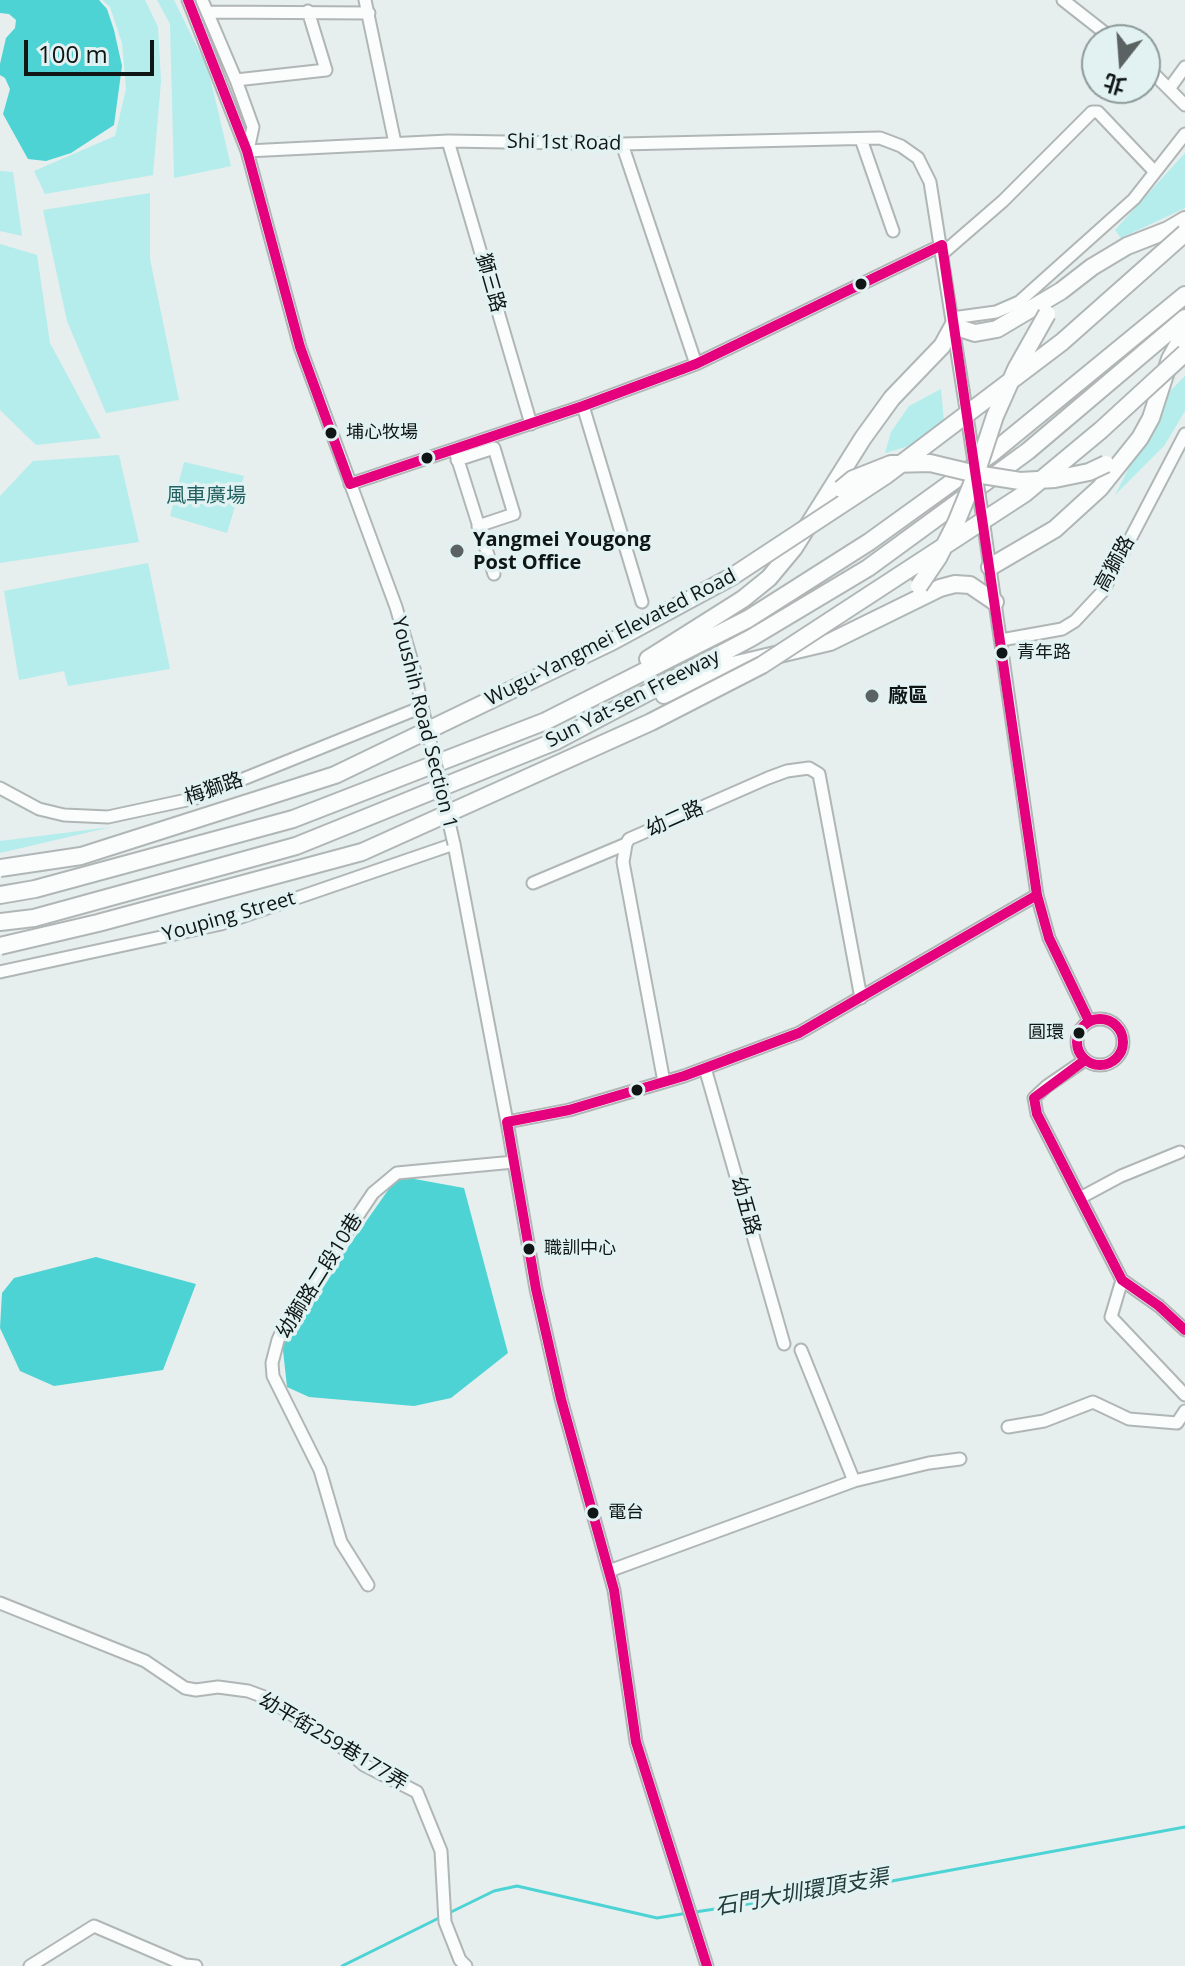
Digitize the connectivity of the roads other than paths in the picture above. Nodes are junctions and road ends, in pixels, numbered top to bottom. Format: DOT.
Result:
graph roads {
  1 [pos="188,0"];
  2 [pos="202,0"];
  3 [pos="365,0"];
  4 [pos="1063,0"];
  5 [pos="308,11"];
  6 [pos="208,12"];
  7 [pos="369,13"];
  8 [pos="1094,24"];
  9 [pos="1185,67"];
  10 [pos="236,80"];
  11 [pos="1161,81"];
  12 [pos="1169,89"];
  13 [pos="1185,105"];
  14 [pos="1185,134"];
  15 [pos="861,139"];
  16 [pos="448,141"];
  17 [pos="395,143"];
  18 [pos="622,144"];
  19 [pos="247,151"];
  20 [pos="1154,171"];
  21 [pos="1185,220"];
  22 [pos="893,231"];
  23 [pos="1185,233"];
  24 [pos="942,249"];
  25 [pos="1061,291"];
  26 [pos="1185,295"];
  27 [pos="1185,318"];
  28 [pos="953,322"];
  29 [pos="1185,332"];
  30 [pos="1185,353"];
  31 [pos="696,364"];
  32 [pos="583,406"];
  33 [pos="531,424"];
  34 [pos="1185,434"];
  35 [pos="1128,453"];
  36 [pos="456,455"];
  37 [pos="976,474"];
  38 [pos="350,484"];
  39 [pos="820,506"];
  40 [pos="478,526"];
  41 [pos="990,567"];
  42 [pos="494,574"];
  43 [pos="642,602"];
  44 [pos="995,602"];
  45 [pos="888,615"];
  46 [pos="1001,640"];
  47 [pos="422,707"];
  48 [pos="568,710"];
  49 [pos="556,741"];
  50 [pos="0,788"];
  51 [pos="454,844"];
  52 [pos="626,844"];
  53 [pos="0,868"];
  54 [pos="533,883"];
  55 [pos="0,895"];
  56 [pos="1037,895"];
  57 [pos="0,922"];
  58 [pos="0,946"];
  59 [pos="0,972"];
  60 [pos="861,998"];
  61 [pos="1089,1021"];
  62 [pos="1085,1060"];
  63 [pos="705,1068"];
  64 [pos="664,1082"];
  65 [pos="507,1122"];
  66 [pos="1180,1152"];
  67 [pos="514,1162"];
  68 [pos="1080,1198"];
  69 [pos="1122,1280"];
  70 [pos="1185,1330"];
  71 [pos="784,1344"];
  72 [pos="801,1350"];
  73 [pos="1185,1395"];
  74 [pos="1185,1411"];
  75 [pos="1008,1427"];
  76 [pos="960,1459"];
  77 [pos="854,1481"];
  78 [pos="609,1571"];
  79 [pos="368,1585"];
  80 [pos="0,1603"];
  81 [pos="30,1966"];
  82 [pos="196,1966"];
  83 [pos="466,1966"];
  84 [pos="707,1966"];
  1 -- 19 [label="street, Youshih Road Section 1"];
  2 -- 6 [label="street, Youshih Road Section 1"];
  3 -- 7 [label="street"];
  4 -- 8 [label="street"];
  5 -- 6 [label="street"];
  5 -- 7 [label="street"];
  5 -- 10 [label="street"];
  6 -- 10 [label="street, Youshih Road Section 1"];
  7 -- 17 [label="street"];
  9 -- 12 [label="street"];
  10 -- 19 [label="street, Youshih Road Section 1"];
  11 -- 12 [label="street"];
  12 -- 13 [label="street"];
  14 -- 20 [label="street"];
  15 -- 18 [label="street, Shi 1st Road"];
  15 -- 22 [label="street"];
  15 -- 24 [label="street, Shi 1st Road"];
  16 -- 17 [label="street, Shi 1st Road"];
  16 -- 18 [label="street, Shi 1st Road"];
  16 -- 33 [label="street, 獅三路"];
  17 -- 19 [label="street, Shi 1st Road"];
  18 -- 31 [label="street"];
  19 -- 38 [label="street, Youshih Road Section 1"];
  20 -- 24 [label="street"];
  20 -- 28 [label="street"];
  21 -- 25 [label="highway"];
  23 -- 53 [label="highway, Wugu-Yangmei Elevated Road, bridge"];
  24 -- 28 [label="street"];
  24 -- 31 [label="street"];
  25 -- 28 [label="highway"];
  25 -- 37 [label="highway, bridge"];
  26 -- 48 [label="highway, Sun Yat-sen Freeway"];
  27 -- 49 [label="highway, Sun Yat-sen Freeway"];
  28 -- 37 [label="street, bridge"];
  28 -- 39 [label="highway"];
  29 -- 35 [label="highway"];
  30 -- 58 [label="highway, bridge"];
  31 -- 32 [label="street"];
  32 -- 33 [label="street"];
  32 -- 43 [label="street"];
  33 -- 36 [label="street"];
  34 -- 46 [label="street, 高獅路"];
  35 -- 37 [label="highway, bridge"];
  35 -- 41 [label="highway"];
  36 -- 38 [label="street"];
  36 -- 40 [label="street"];
  36 -- 40 [label="street"];
  37 -- 39 [label="highway, bridge"];
  37 -- 41 [label="street, bridge"];
  37 -- 45 [label="highway, bridge"];
  38 -- 47 [label="street, Youshih Road Section 1"];
  39 -- 48 [label="highway"];
  40 -- 42 [label="street"];
  41 -- 44 [label="street"];
  44 -- 45 [label="highway"];
  44 -- 46 [label="street"];
  45 -- 49 [label="highway"];
  46 -- 56 [label="street"];
  47 -- 50 [label="street, 梅獅路"];
  47 -- 51 [label="street, Youshih Road Section 1, bridge"];
  48 -- 55 [label="highway, Sun Yat-sen Freeway"];
  49 -- 57 [label="highway, Sun Yat-sen Freeway"];
  51 -- 59 [label="street, Youping Street"];
  51 -- 65 [label="street, Youshih Road Section 1"];
  52 -- 54 [label="street, 幼二路"];
  52 -- 60 [label="street, 幼二路"];
  52 -- 64 [label="street"];
  56 -- 60 [label="street"];
  56 -- 61 [label="street"];
  60 -- 63 [label="street"];
  61 -- 62 [label="street"];
  61 -- 62 [label="street"];
  62 -- 68 [label="street"];
  63 -- 64 [label="street"];
  63 -- 71 [label="street, 幼五路"];
  64 -- 65 [label="street"];
  65 -- 67 [label="street, Youshih Road Section 1"];
  66 -- 68 [label="street"];
  67 -- 78 [label="street, Youshih Road Section 1"];
  67 -- 79 [label="street, 幼獅路二段10巷"];
  68 -- 69 [label="street"];
  69 -- 70 [label="street"];
  69 -- 73 [label="street"];
  72 -- 77 [label="street"];
  74 -- 75 [label="street"];
  76 -- 77 [label="street"];
  77 -- 78 [label="street"];
  78 -- 84 [label="street, Youshih Road Section 1"];
  80 -- 83 [label="street, 幼平街259巷177弄"];
  81 -- 82 [label="street"];
}
